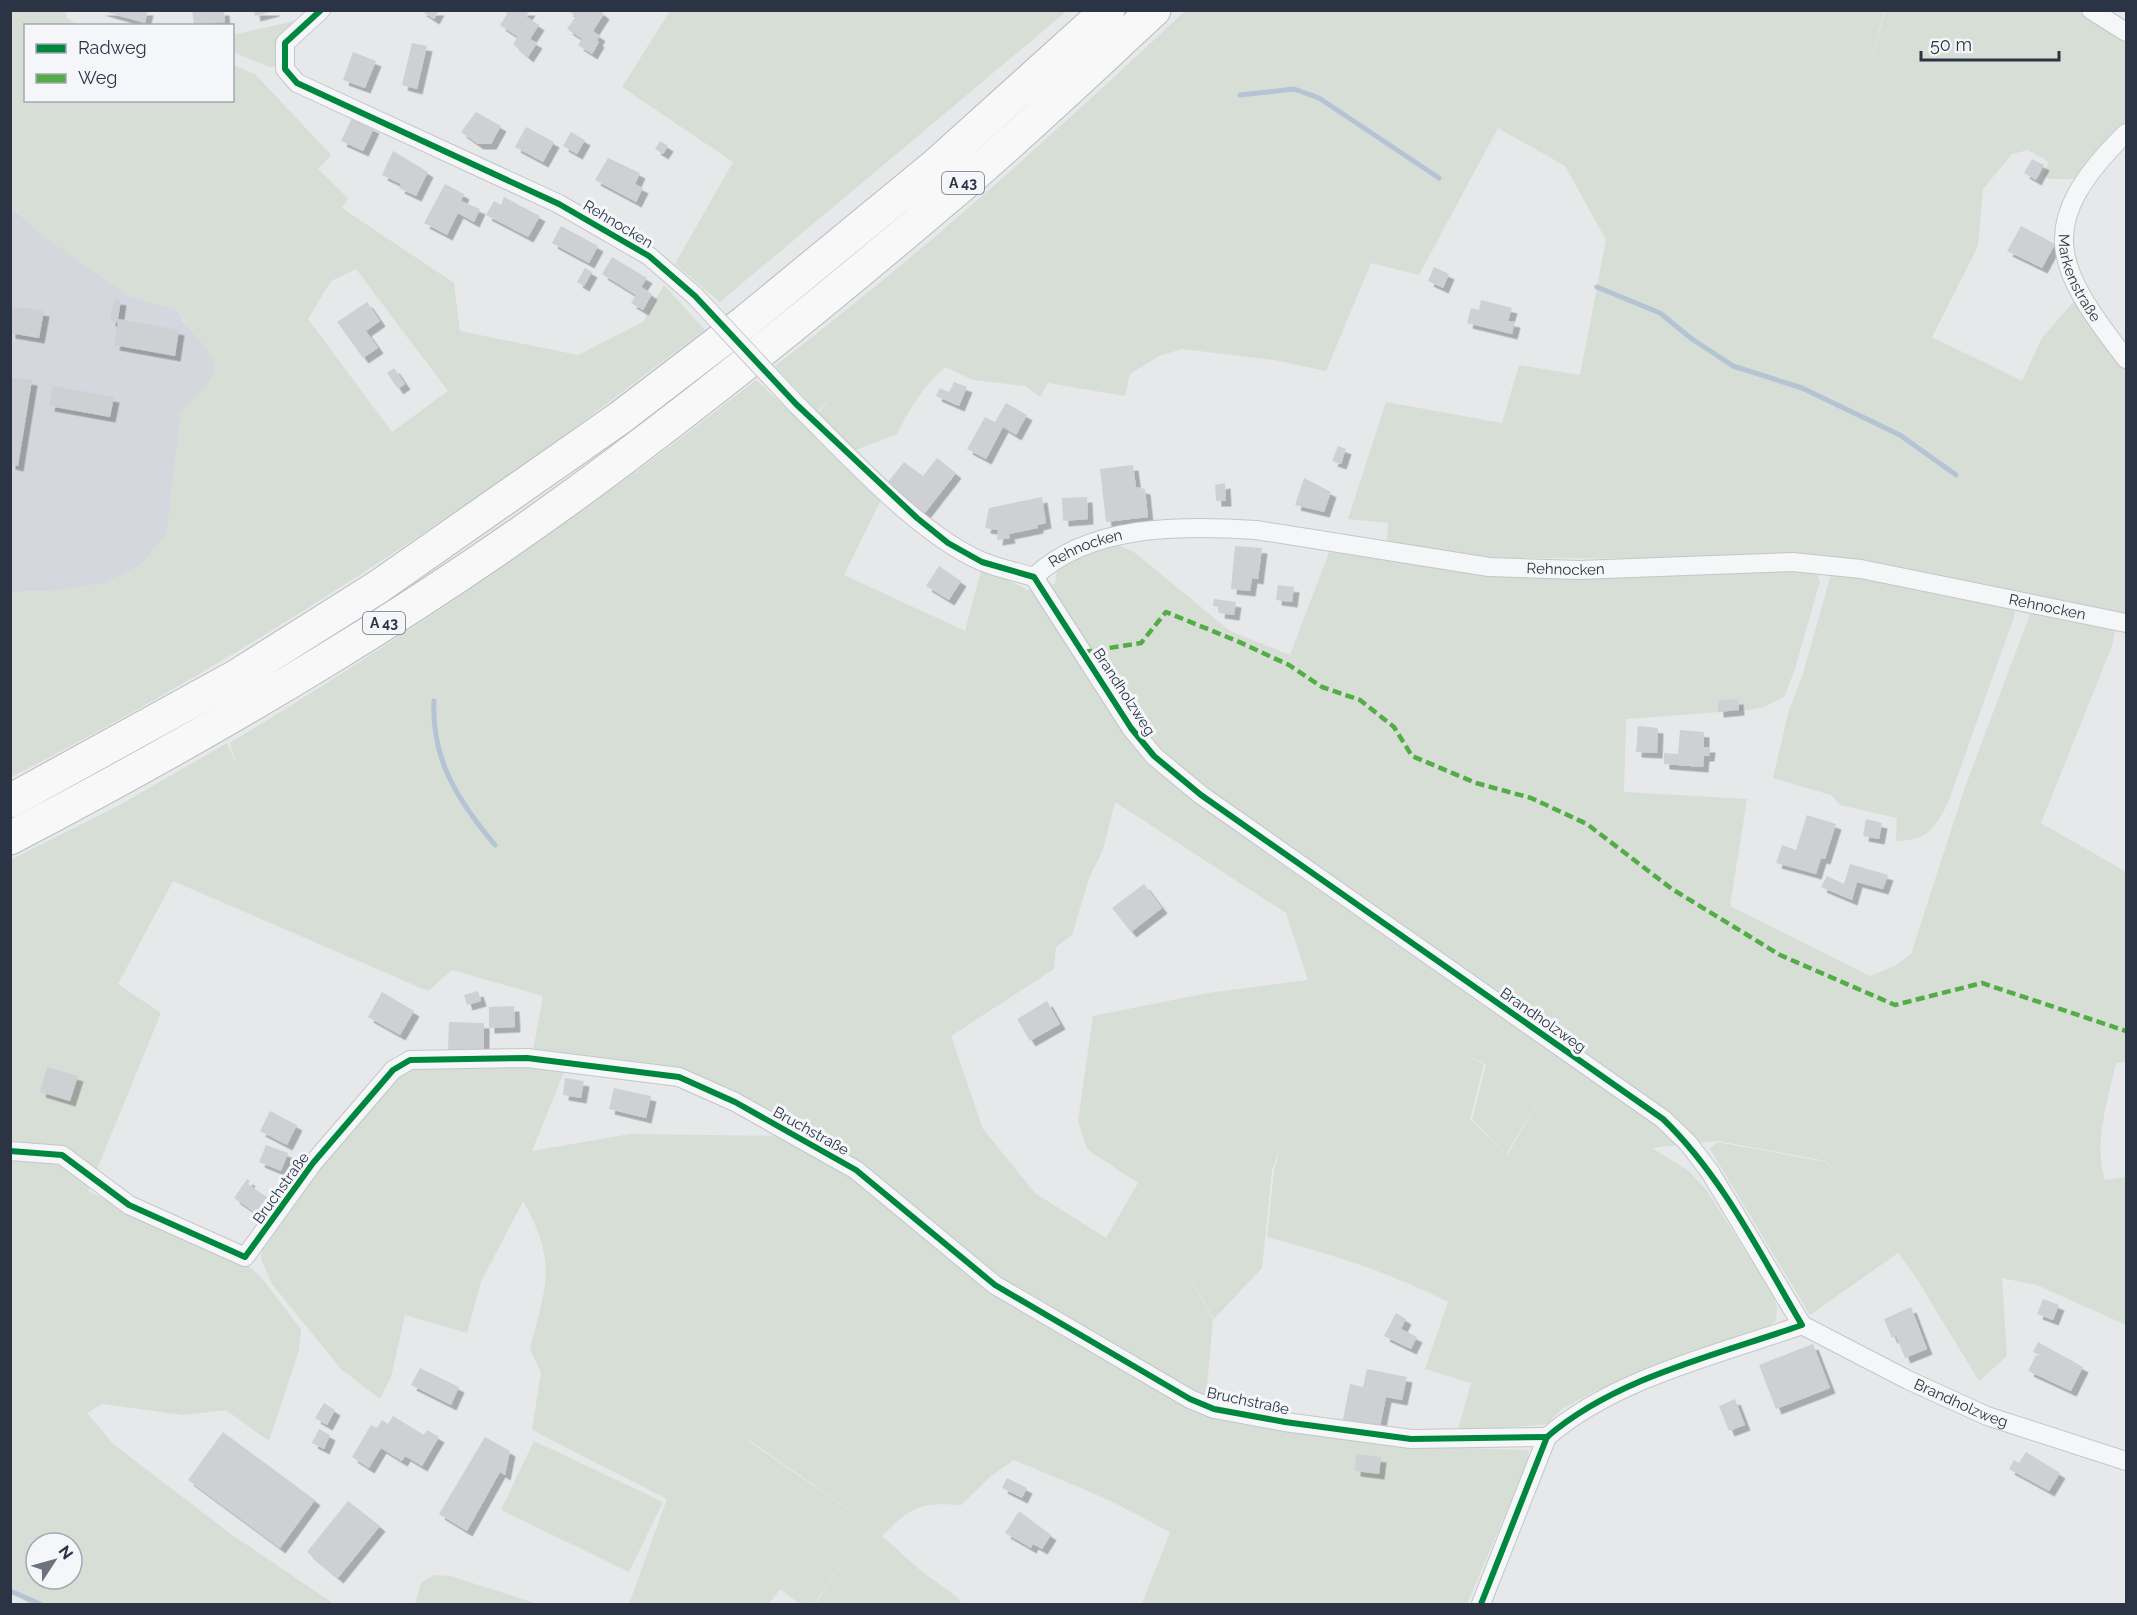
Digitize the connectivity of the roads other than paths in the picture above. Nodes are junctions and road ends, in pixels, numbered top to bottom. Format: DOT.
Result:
graph roads {
  1 [pos="321,10"];
  2 [pos="1108,10"];
  3 [pos="1154,10"];
  4 [pos="2091,10"];
  5 [pos="2127,32"];
  6 [pos="2127,133"];
  7 [pos="2127,359"];
  8 [pos="1034,577"];
  9 [pos="2127,623"];
  10 [pos="10,801"];
  11 [pos="10,838"];
  12 [pos="10,1151"];
  13 [pos="1802,1325"];
  14 [pos="1547,1437"];
  15 [pos="2127,1461"];
  16 [pos="1481,1605"];
  1 -- 8 [label="street, Rehnocken, bridge"];
  2 -- 10 [label="highway, A 43"];
  3 -- 11 [label="highway, A 43"];
  4 -- 5 [label="street"];
  6 -- 7 [label="street, Markenstraße"];
  8 -- 9 [label="street, Rehnocken"];
  8 -- 13 [label="street, Brandholzweg"];
  12 -- 14 [label="street, Bruchstraße"];
  13 -- 14 [label="street"];
  13 -- 15 [label="street, Brandholzweg"];
  14 -- 16 [label="street"];
}
